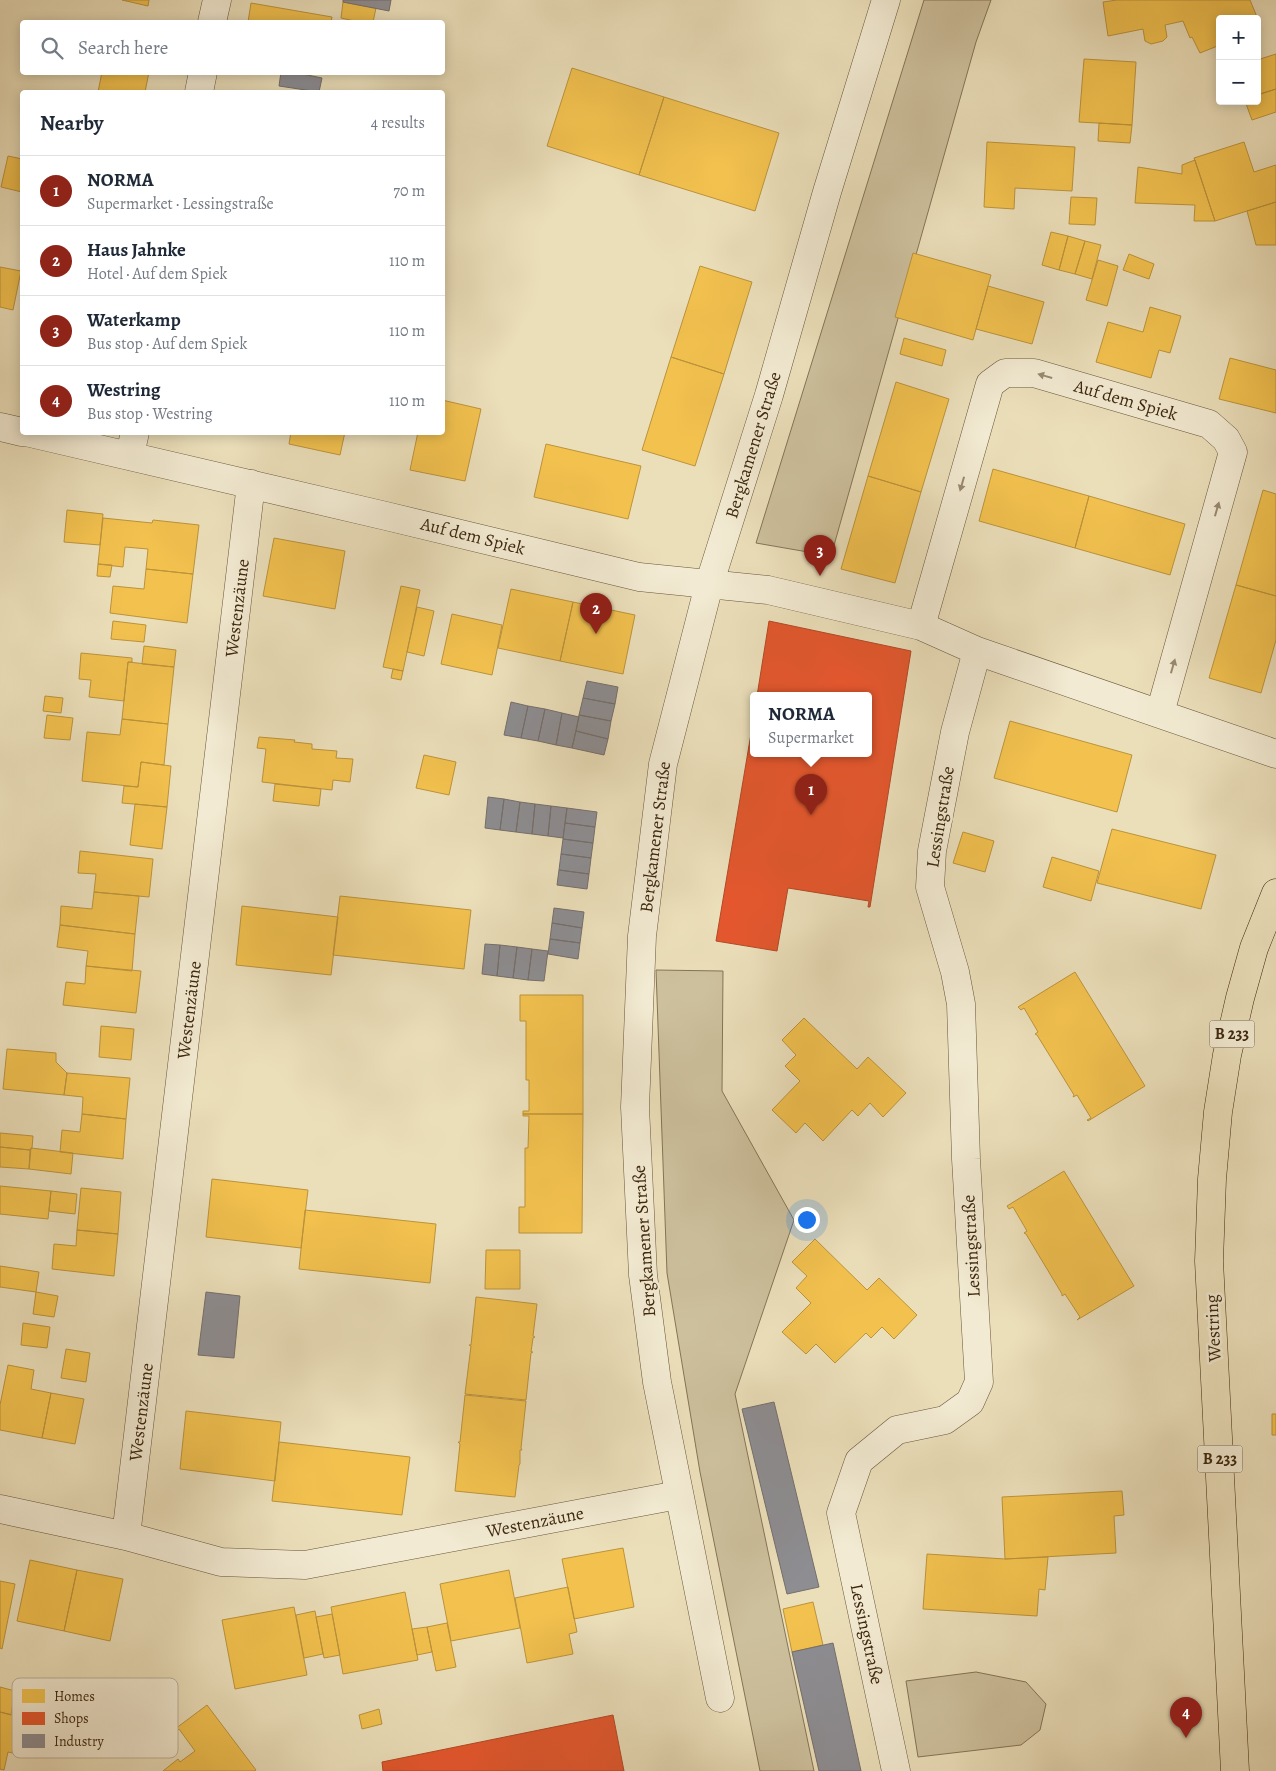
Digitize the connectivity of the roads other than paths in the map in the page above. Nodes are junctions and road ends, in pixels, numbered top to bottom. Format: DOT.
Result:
graph roads {
  1 [pos="217,0"];
  2 [pos="886,0"];
  3 [pos="212,20"];
  4 [pos="202,75"];
  5 [pos="199,90"];
  6 [pos="0,427"];
  7 [pos="20,432"];
  8 [pos="53,435"];
  9 [pos="133,444"];
  10 [pos="251,484"];
  11 [pos="709,585"];
  12 [pos="921,626"];
  13 [pos="977,651"];
  14 [pos="1160,713"];
  15 [pos="1276,754"];
  16 [pos="1276,893"];
  17 [pos="678,1495"];
  18 [pos="0,1509"];
  19 [pos="126,1536"];
  20 [pos="720,1698"];
  21 [pos="896,1771"];
  22 [pos="1235,1771"];
  1 -- 3 [label="street"];
  2 -- 11 [label="street, Bergkamener Straße"];
  4 -- 5 [label="street"];
  6 -- 7 [label="street"];
  8 -- 9 [label="street, Auf dem Spiek"];
  9 -- 10 [label="street, Auf dem Spiek"];
  10 -- 11 [label="street, Auf dem Spiek"];
  10 -- 19 [label="street, Westenzäune"];
  11 -- 12 [label="street, Auf dem Spiek"];
  11 -- 17 [label="street, Bergkamener Straße"];
  12 -- 13 [label="street, Auf dem Spiek"];
  14 -- 12 [label="street, Auf dem Spiek, one-way"];
  13 -- 14 [label="street, Auf dem Spiek"];
  13 -- 21 [label="street, Lessingstraße"];
  14 -- 15 [label="street, Auf dem Spiek"];
  16 -- 22 [label="main road, Westring / B 233"];
  17 -- 19 [label="street, Westenzäune"];
  17 -- 20 [label="street, Bergkamener Straße"];
  18 -- 19 [label="street, Westenzäune"];
}
